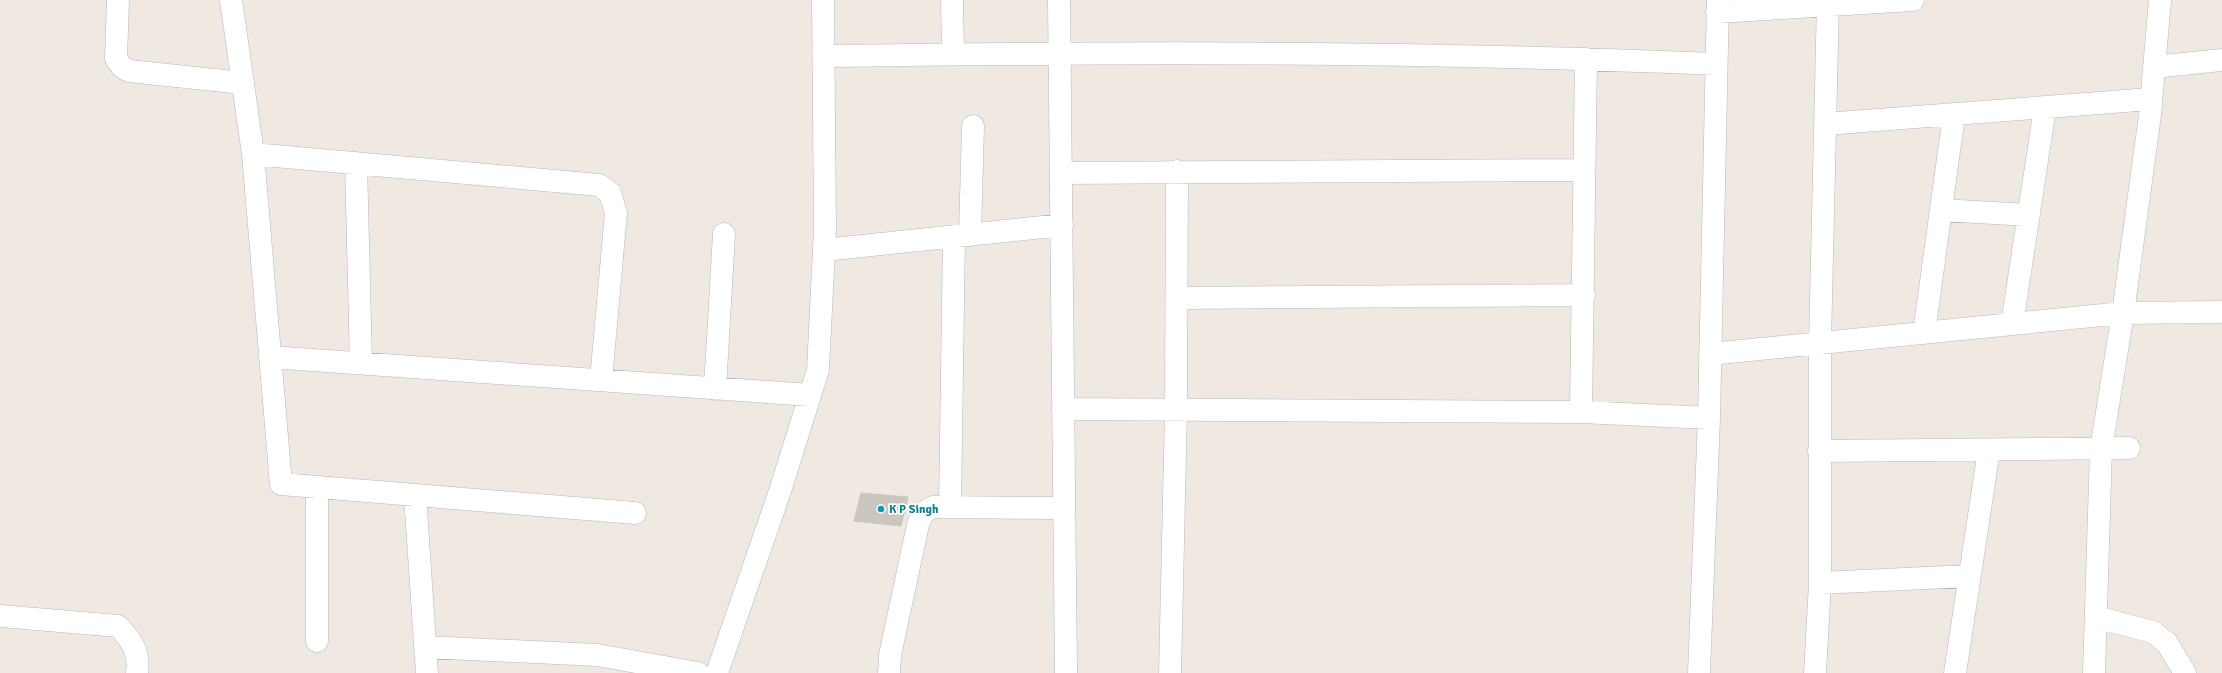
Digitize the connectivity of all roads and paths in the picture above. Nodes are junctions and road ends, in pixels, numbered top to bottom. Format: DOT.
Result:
graph roads {
  1 [pos="118,0"];
  2 [pos="823,0"];
  3 [pos="952,0"];
  4 [pos="1059,0"];
  5 [pos="1913,0"];
  6 [pos="2160,0"];
  7 [pos="1828,3"];
  8 [pos="236,4"];
  9 [pos="1717,6"];
  10 [pos="1060,52"];
  11 [pos="953,54"];
  12 [pos="825,56"];
  13 [pos="1586,59"];
  14 [pos="2222,60"];
  15 [pos="1716,64"];
  16 [pos="2154,67"];
  17 [pos="242,84"];
  18 [pos="2151,99"];
  19 [pos="2045,108"];
  20 [pos="1954,114"];
  21 [pos="1825,124"];
  22 [pos="973,126"];
  23 [pos="253,154"];
  24 [pos="356,163"];
  25 [pos="1583,170"];
  26 [pos="1177,171"];
  27 [pos="1062,173"];
  28 [pos="1940,210"];
  29 [pos="2029,215"];
  30 [pos="1062,224"];
  31 [pos="724,234"];
  32 [pos="962,236"];
  33 [pos="824,250"];
  34 [pos="1584,295"];
  35 [pos="1177,298"];
  36 [pos="2222,312"];
  37 [pos="2123,313"];
  38 [pos="2012,324"];
  39 [pos="1924,333"];
  40 [pos="1820,343"];
  41 [pos="1710,354"];
  42 [pos="270,357"];
  43 [pos="361,363"];
  44 [pos="601,380"];
  45 [pos="715,388"];
  46 [pos="810,395"];
  47 [pos="1064,409"];
  48 [pos="1176,411"];
  49 [pos="1582,412"];
  50 [pos="1709,418"];
  51 [pos="2129,448"];
  52 [pos="2101,449"];
  53 [pos="1989,450"];
  54 [pos="1819,451"];
  55 [pos="318,488"];
  56 [pos="415,495"];
  57 [pos="950,507"];
  58 [pos="1064,508"];
  59 [pos="635,513"];
  60 [pos="1968,576"];
  61 [pos="1820,583"];
  62 [pos="0,616"];
  63 [pos="2096,617"];
  64 [pos="317,641"];
  65 [pos="426,647"];
  66 [pos="597,664"];
  67 [pos="137,673"];
  68 [pos="427,673"];
  69 [pos="698,673"];
  70 [pos="717,673"];
  71 [pos="889,673"];
  72 [pos="1066,673"];
  73 [pos="1170,673"];
  74 [pos="1699,673"];
  75 [pos="1815,673"];
  76 [pos="1955,673"];
  77 [pos="2094,673"];
  78 [pos="2185,673"];
  1 -- 17 [label="street"];
  2 -- 12 [label="street"];
  3 -- 11 [label="street"];
  4 -- 10 [label="street"];
  5 -- 7 [label="street"];
  6 -- 16 [label="street"];
  7 -- 9 [label="street"];
  7 -- 21 [label="street"];
  8 -- 17 [label="street"];
  9 -- 15 [label="street"];
  10 -- 11 [label="street"];
  10 -- 13 [label="street"];
  10 -- 27 [label="street"];
  11 -- 12 [label="street"];
  12 -- 33 [label="street"];
  13 -- 15 [label="street"];
  13 -- 25 [label="street"];
  14 -- 16 [label="street"];
  15 -- 41 [label="street"];
  16 -- 18 [label="street"];
  17 -- 23 [label="street"];
  18 -- 19 [label="street"];
  18 -- 37 [label="street"];
  19 -- 20 [label="street"];
  19 -- 29 [label="street"];
  20 -- 21 [label="street"];
  20 -- 28 [label="street"];
  21 -- 40 [label="street"];
  22 -- 32 [label="street"];
  23 -- 24 [label="street"];
  23 -- 42 [label="street"];
  24 -- 43 [label="street"];
  24 -- 44 [label="street"];
  25 -- 26 [label="street"];
  25 -- 34 [label="street"];
  26 -- 27 [label="street"];
  26 -- 35 [label="street"];
  27 -- 30 [label="street"];
  28 -- 29 [label="street"];
  28 -- 39 [label="street"];
  29 -- 38 [label="street"];
  30 -- 32 [label="street"];
  30 -- 47 [label="street"];
  31 -- 45 [label="street"];
  32 -- 33 [label="street"];
  32 -- 57 [label="street"];
  33 -- 46 [label="street"];
  34 -- 35 [label="street"];
  34 -- 49 [label="street"];
  35 -- 48 [label="street"];
  36 -- 37 [label="street"];
  37 -- 38 [label="street"];
  37 -- 52 [label="street"];
  38 -- 39 [label="street"];
  39 -- 40 [label="street"];
  40 -- 41 [label="street"];
  40 -- 54 [label="street"];
  41 -- 50 [label="street"];
  42 -- 43 [label="street"];
  42 -- 55 [label="street"];
  43 -- 44 [label="street"];
  44 -- 45 [label="street"];
  45 -- 46 [label="street"];
  46 -- 70 [label="street"];
  47 -- 48 [label="street"];
  47 -- 58 [label="street"];
  48 -- 49 [label="street"];
  48 -- 73 [label="street"];
  49 -- 50 [label="street"];
  50 -- 74 [label="street"];
  51 -- 52 [label="street"];
  52 -- 53 [label="street"];
  52 -- 63 [label="street"];
  53 -- 54 [label="street"];
  53 -- 60 [label="street"];
  54 -- 61 [label="street"];
  55 -- 56 [label="street"];
  55 -- 64 [label="street"];
  56 -- 59 [label="street"];
  56 -- 65 [label="street"];
  57 -- 58 [label="street"];
  57 -- 71 [label="street"];
  58 -- 72 [label="street"];
  60 -- 61 [label="street"];
  60 -- 76 [label="street"];
  61 -- 75 [label="street"];
  62 -- 67 [label="street"];
  63 -- 77 [label="street"];
  63 -- 78 [label="street"];
  65 -- 66 [label="street"];
  65 -- 68 [label="street"];
  66 -- 69 [label="street"];
}
